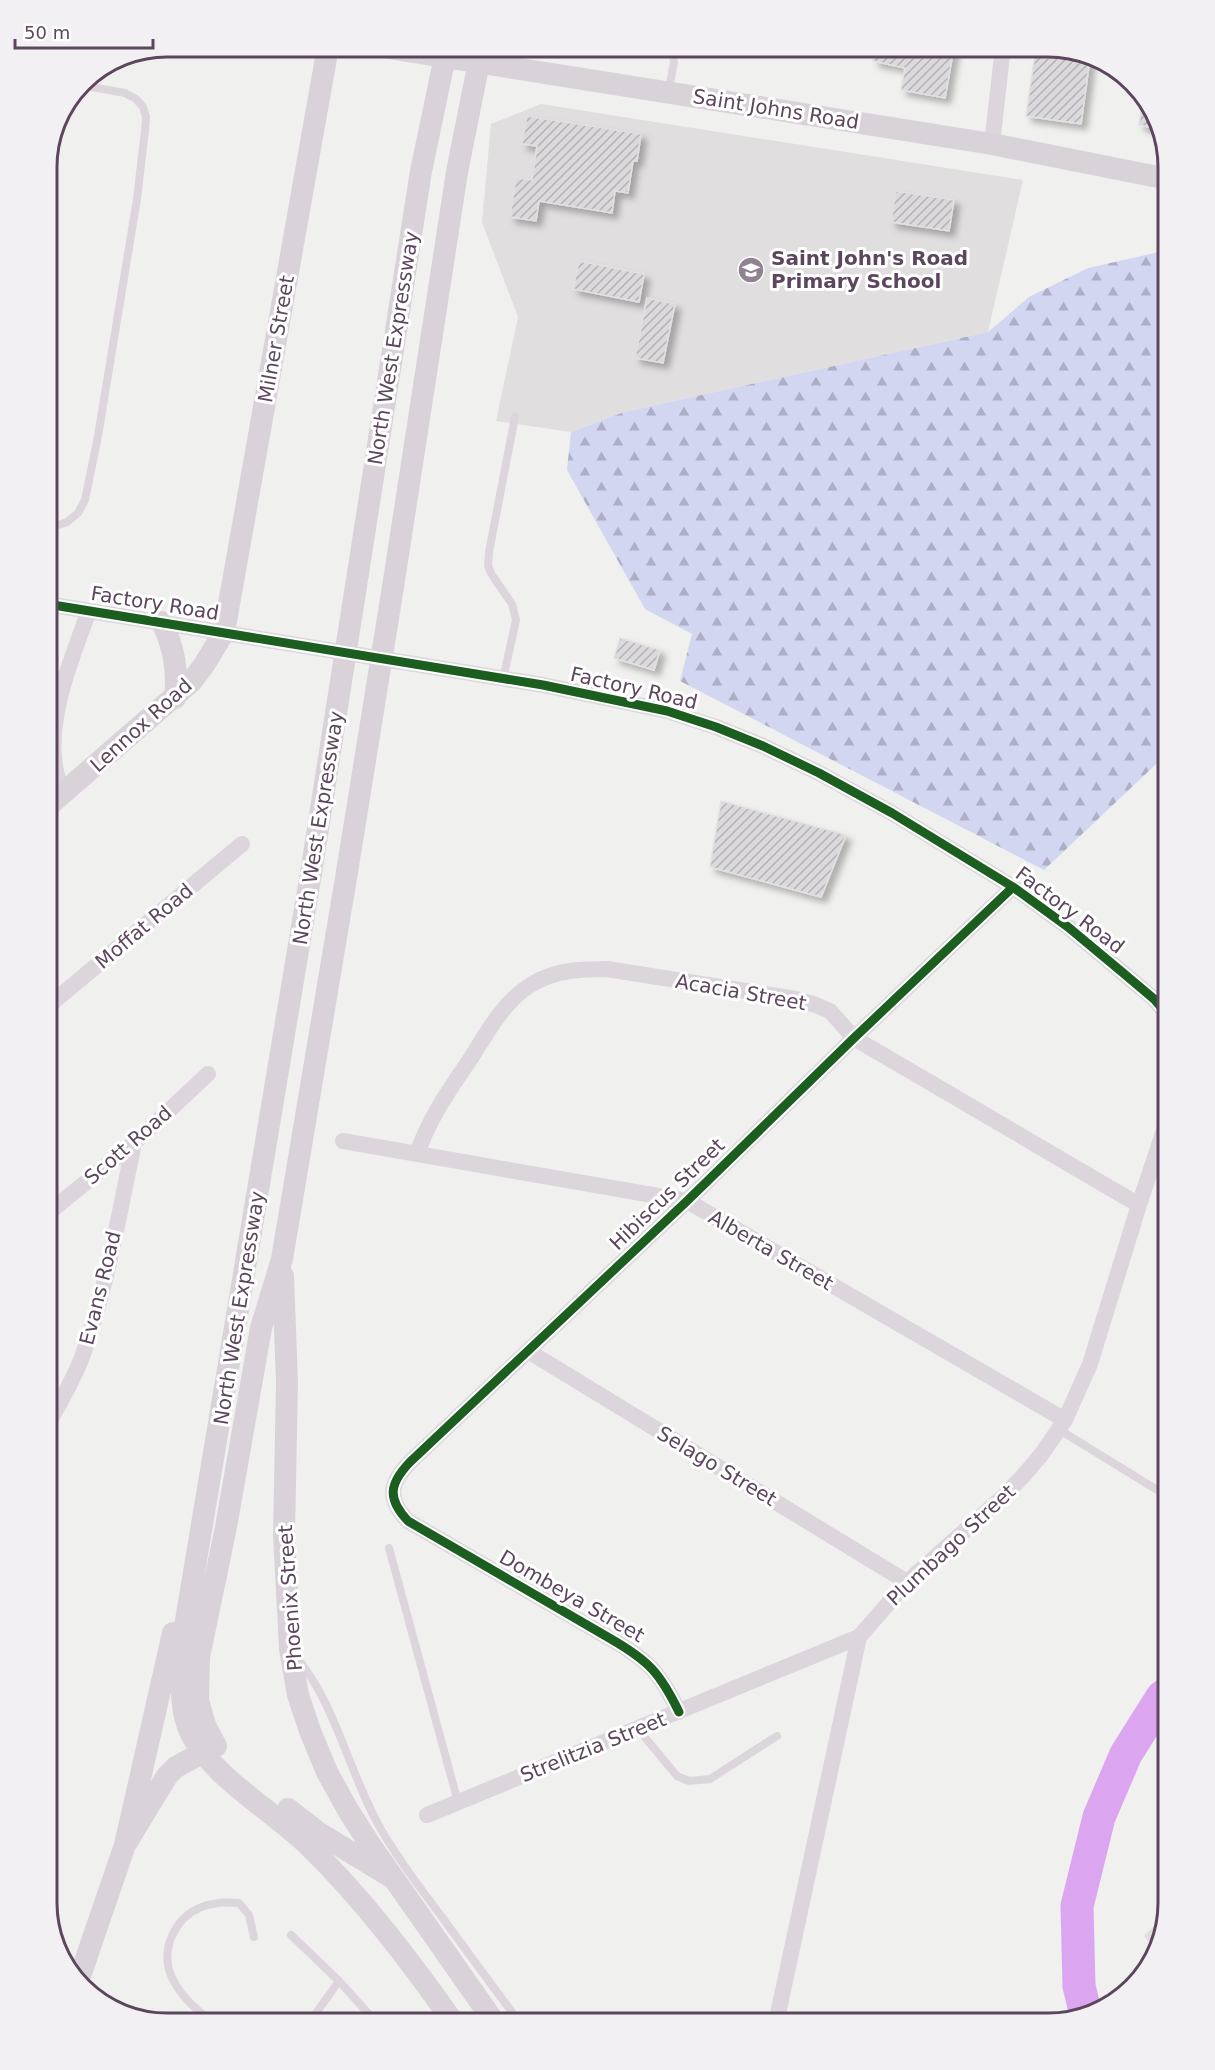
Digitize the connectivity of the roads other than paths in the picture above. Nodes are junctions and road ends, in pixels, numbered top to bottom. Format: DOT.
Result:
graph roads {
  1 [pos="326,57"];
  2 [pos="445,57"];
  3 [pos="481,57"];
  4 [pos="491,57"];
  5 [pos="673,57"];
  6 [pos="1002,57"];
  7 [pos="91,87"];
  8 [pos="668,93"];
  9 [pos="992,144"];
  10 [pos="1158,177"];
  11 [pos="515,417"];
  12 [pos="57,526"];
  13 [pos="57,606"];
  14 [pos="89,611"];
  15 [pos="162,622"];
  16 [pos="224,632"];
  17 [pos="57,674"];
  18 [pos="67,676"];
  19 [pos="503,679"];
  20 [pos="175,698"];
  21 [pos="57,711"];
  22 [pos="57,798"];
  23 [pos="242,844"];
  24 [pos="1013,887"];
  25 [pos="57,999"];
  26 [pos="1158,1004"];
  27 [pos="855,1038"];
  28 [pos="208,1074"];
  29 [pos="343,1141"];
  30 [pos="134,1143"];
  31 [pos="1158,1148"];
  32 [pos="417,1154"];
  33 [pos="687,1201"];
  34 [pos="1139,1205"];
  35 [pos="57,1206"];
  36 [pos="282,1259"];
  37 [pos="528,1351"];
  38 [pos="57,1407"];
  39 [pos="1061,1425"];
  40 [pos="212,1469"];
  41 [pos="1158,1490"];
  42 [pos="426,1533"];
  43 [pos="389,1548"];
  44 [pos="907,1582"];
  45 [pos="859,1637"];
  46 [pos="290,1649"];
  47 [pos="679,1712"];
  48 [pos="638,1729"];
  49 [pos="777,1736"];
  50 [pos="209,1749"];
  51 [pos="458,1802"];
  52 [pos="427,1815"];
  53 [pos="125,1845"];
  54 [pos="393,1878"];
  55 [pos="291,1935"];
  56 [pos="254,1938"];
  57 [pos="82,1972"];
  58 [pos="339,1981"];
  59 [pos="202,2013"];
  60 [pos="316,2013"];
  61 [pos="368,2013"];
  62 [pos="447,2013"];
  63 [pos="488,2013"];
  64 [pos="513,2013"];
  65 [pos="778,2013"];
  1 -- 16 [label="main road, Milner Street"];
  2 -- 40 [label="main road, North West Expressway, bridge"];
  3 -- 36 [label="main road, North West Expressway, bridge"];
  4 -- 8 [label="main road, Saint Johns Road"];
  5 -- 8 [label="lane"];
  6 -- 9 [label="street"];
  7 -- 12 [label="lane"];
  8 -- 9 [label="main road, Saint Johns Road"];
  9 -- 10 [label="main road, Saint Johns Road"];
  11 -- 19 [label="lane"];
  13 -- 14 [label="street, Factory Road"];
  14 -- 15 [label="street, Factory Road"];
  14 -- 18 [label="street"];
  15 -- 16 [label="street, Factory Road"];
  15 -- 20 [label="main road"];
  16 -- 19 [label="street, Factory Road"];
  16 -- 20 [label="main road, Lennox Road"];
  17 -- 18 [label="lane"];
  18 -- 21 [label="street"];
  19 -- 24 [label="street, Factory Road"];
  20 -- 22 [label="main road, Lennox Road"];
  23 -- 25 [label="street, Moffat Road"];
  24 -- 26 [label="street, Factory Road"];
  24 -- 27 [label="street, Hibiscus Street"];
  27 -- 32 [label="street, Acacia Street"];
  27 -- 33 [label="street, Hibiscus Street"];
  27 -- 34 [label="street, Acacia Street"];
  28 -- 30 [label="street, Scott Road"];
  29 -- 32 [label="street, Alberta Street"];
  30 -- 35 [label="street, Scott Road"];
  30 -- 38 [label="street, Evans Road"];
  31 -- 34 [label="street, Plumbago Street"];
  32 -- 33 [label="street, Alberta Street"];
  33 -- 37 [label="street, Hibiscus Street"];
  33 -- 39 [label="street, Alberta Street"];
  34 -- 39 [label="street, Plumbago Street"];
  36 -- 46 [label="main road, Phoenix Street"];
  36 -- 50 [label="main road"];
  37 -- 42 [label="street, Hibiscus Street"];
  37 -- 44 [label="street, Selago Street"];
  39 -- 41 [label="lane"];
  39 -- 44 [label="street, Plumbago Street"];
  40 -- 50 [label="main road, North West Expressway"];
  40 -- 53 [label="main road"];
  42 -- 47 [label="street, Dombeya Street"];
  43 -- 51 [label="lane"];
  44 -- 45 [label="street, Plumbago Street"];
  45 -- 47 [label="street, Strelitzia Street"];
  45 -- 65 [label="street, Plumbago Street"];
  46 -- 54 [label="main road, Phoenix Street"];
  46 -- 64 [label="lane"];
  47 -- 48 [label="street, Strelitzia Street"];
  48 -- 49 [label="lane"];
  48 -- 51 [label="street, Strelitzia Street"];
  50 -- 53 [label="main road"];
  50 -- 54 [label="main road"];
  50 -- 62 [label="main road"];
  51 -- 52 [label="street, Strelitzia Street"];
  53 -- 57 [label="main road"];
  54 -- 63 [label="main road, Phoenix Street"];
  55 -- 58 [label="lane"];
  56 -- 59 [label="lane"];
  58 -- 60 [label="lane"];
  58 -- 61 [label="lane"];
}
